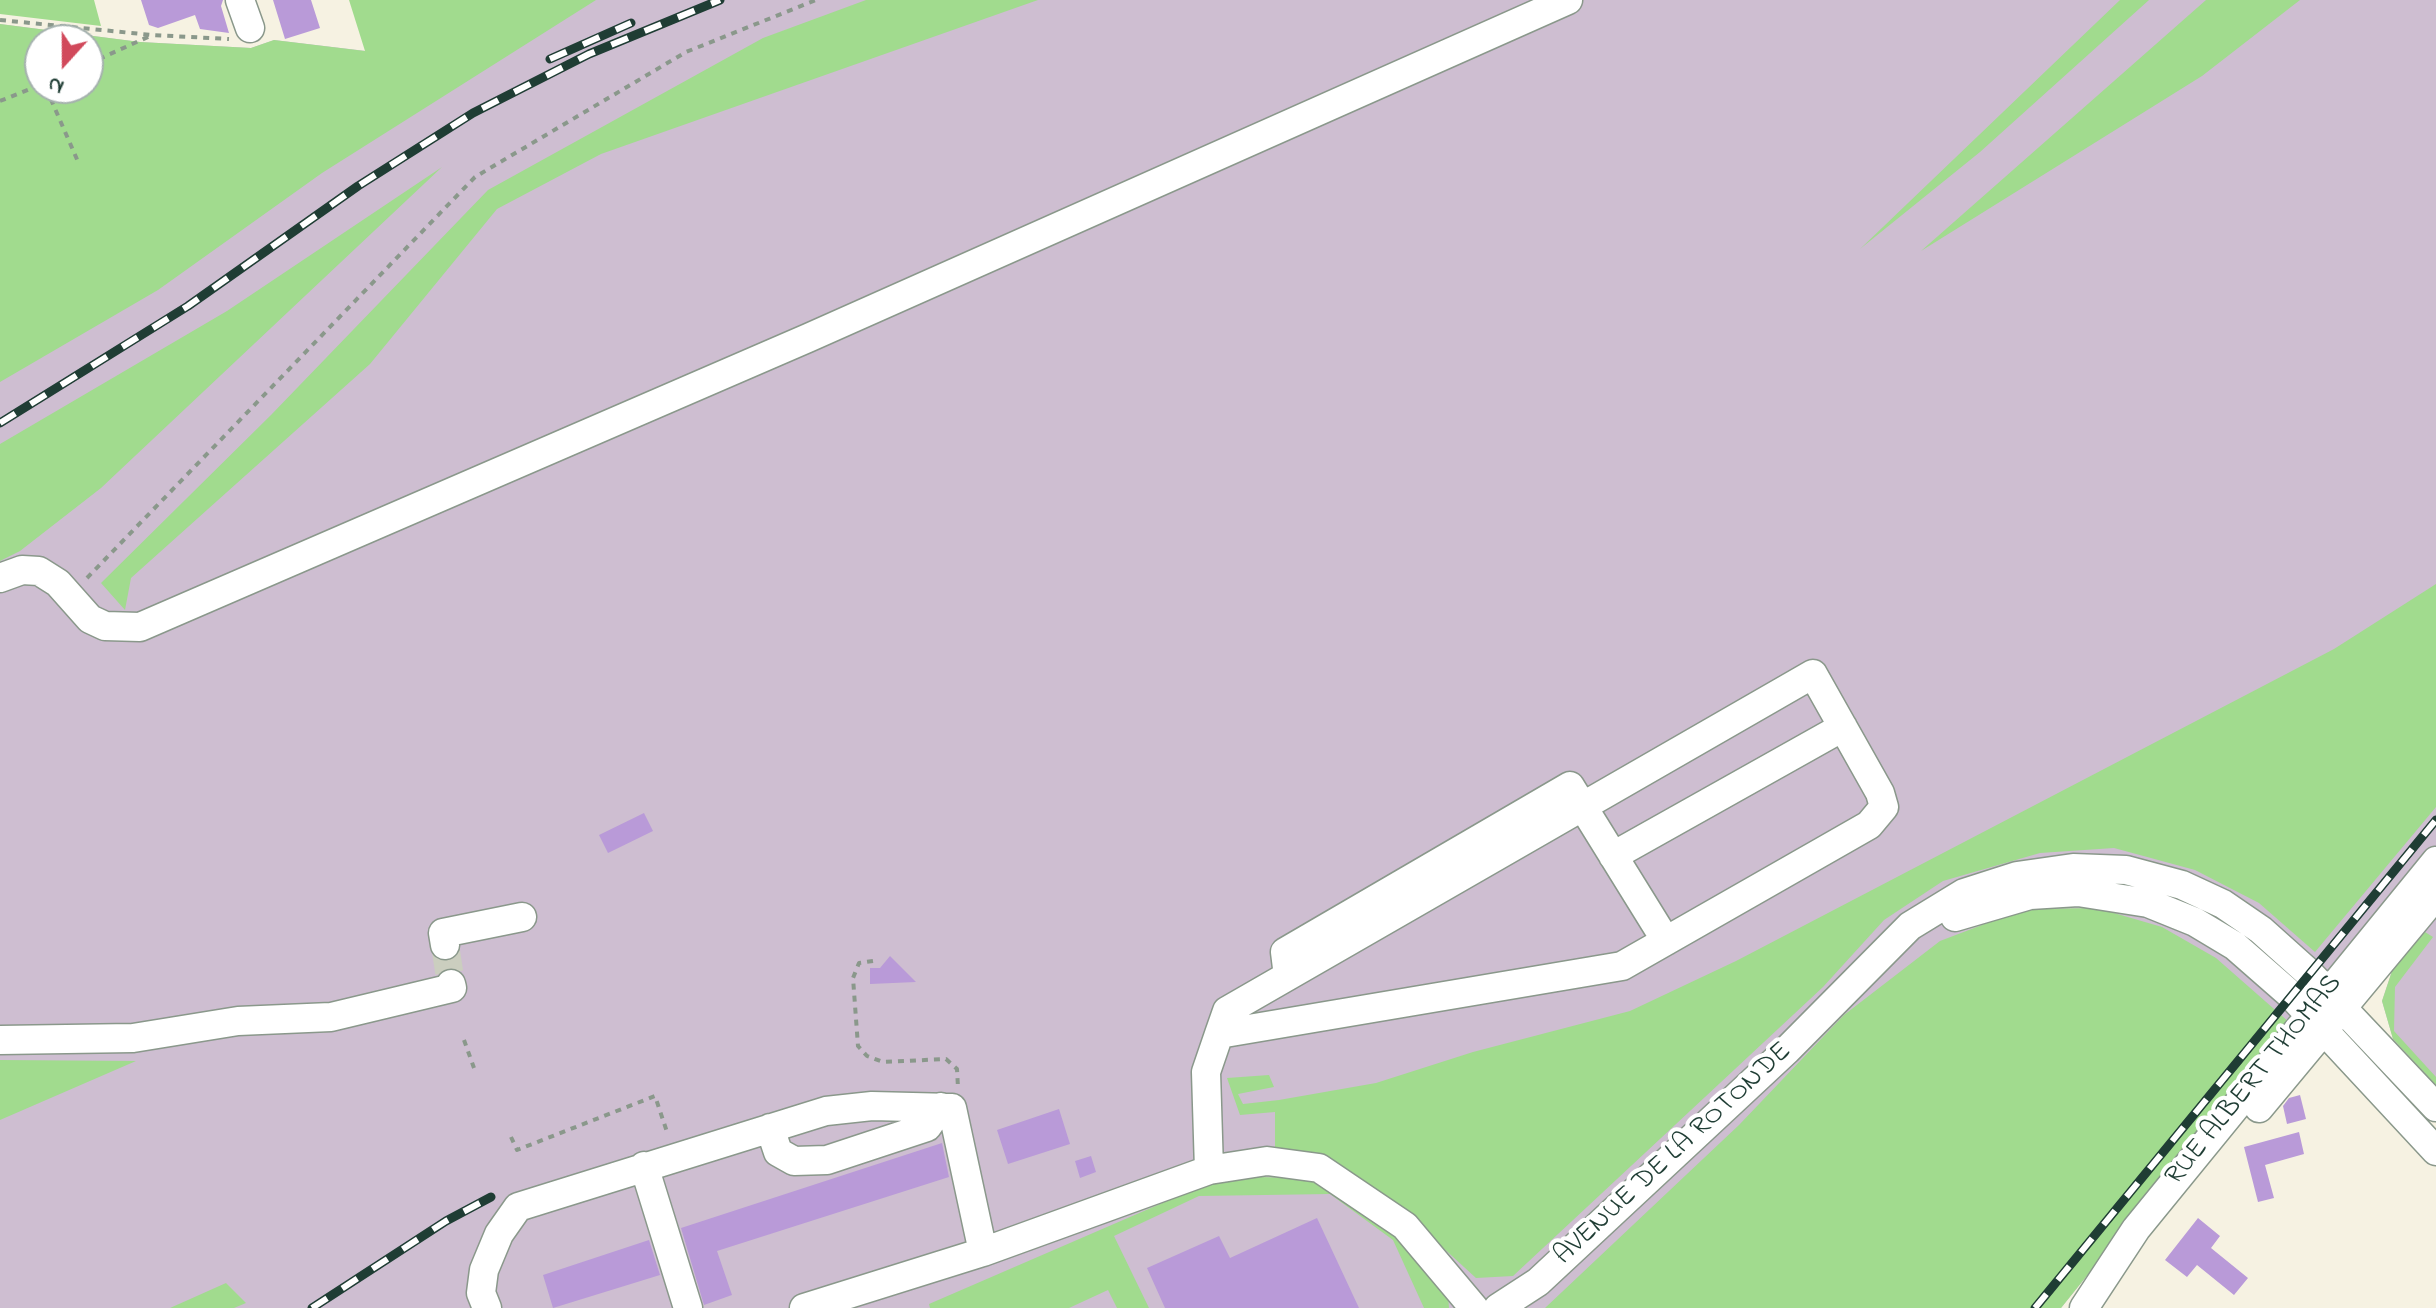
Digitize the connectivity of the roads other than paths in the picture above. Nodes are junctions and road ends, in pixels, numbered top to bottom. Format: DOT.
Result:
graph roads {
  1 [pos="240,0"];
  2 [pos="1568,0"];
  3 [pos="250,28"];
  4 [pos="0,578"];
  5 [pos="1843,727"];
  6 [pos="1583,807"];
  7 [pos="1613,856"];
  8 [pos="2436,861"];
  9 [pos="2436,895"];
  10 [pos="522,917"];
  11 [pos="1666,941"];
  12 [pos="445,945"];
  13 [pos="451,984"];
  14 [pos="2325,1011"];
  15 [pos="1219,1034"];
  16 [pos="0,1040"];
  17 [pos="2436,1107"];
  18 [pos="946,1108"];
  19 [pos="770,1128"];
  20 [pos="2431,1140"];
  21 [pos="644,1166"];
  22 [pos="1209,1170"];
  23 [pos="983,1252"];
  24 [pos="1503,1307"];
  25 [pos="487,1308"];
  26 [pos="688,1308"];
  27 [pos="804,1308"];
  28 [pos="1474,1308"];
  29 [pos="2084,1308"];
  30 [pos="2091,1308"];
  1 -- 3 [label="street"];
  2 -- 4 [label="street"];
  5 -- 6 [label="street"];
  5 -- 7 [label="street"];
  5 -- 11 [label="street"];
  6 -- 7 [label="street"];
  6 -- 15 [label="street"];
  7 -- 11 [label="street"];
  8 -- 14 [label="street, RUE ALBERT THOMAS"];
  9 -- 14 [label="street, RUE ALBERT THOMAS"];
  10 -- 12 [label="street"];
  11 -- 15 [label="street"];
  13 -- 16 [label="street"];
  14 -- 17 [label="street"];
  14 -- 20 [label="street"];
  14 -- 24 [label="street, AVENUE DE LA ROTONDE"];
  14 -- 29 [label="street, RUE ALBERT THOMAS"];
  14 -- 30 [label="street, RUE ALBERT THOMAS"];
  15 -- 22 [label="street"];
  18 -- 19 [label="street"];
  18 -- 19 [label="street"];
  18 -- 23 [label="street"];
  19 -- 21 [label="street"];
  21 -- 25 [label="street"];
  21 -- 26 [label="street"];
  22 -- 23 [label="street"];
  22 -- 28 [label="street"];
  23 -- 27 [label="street"];
}
